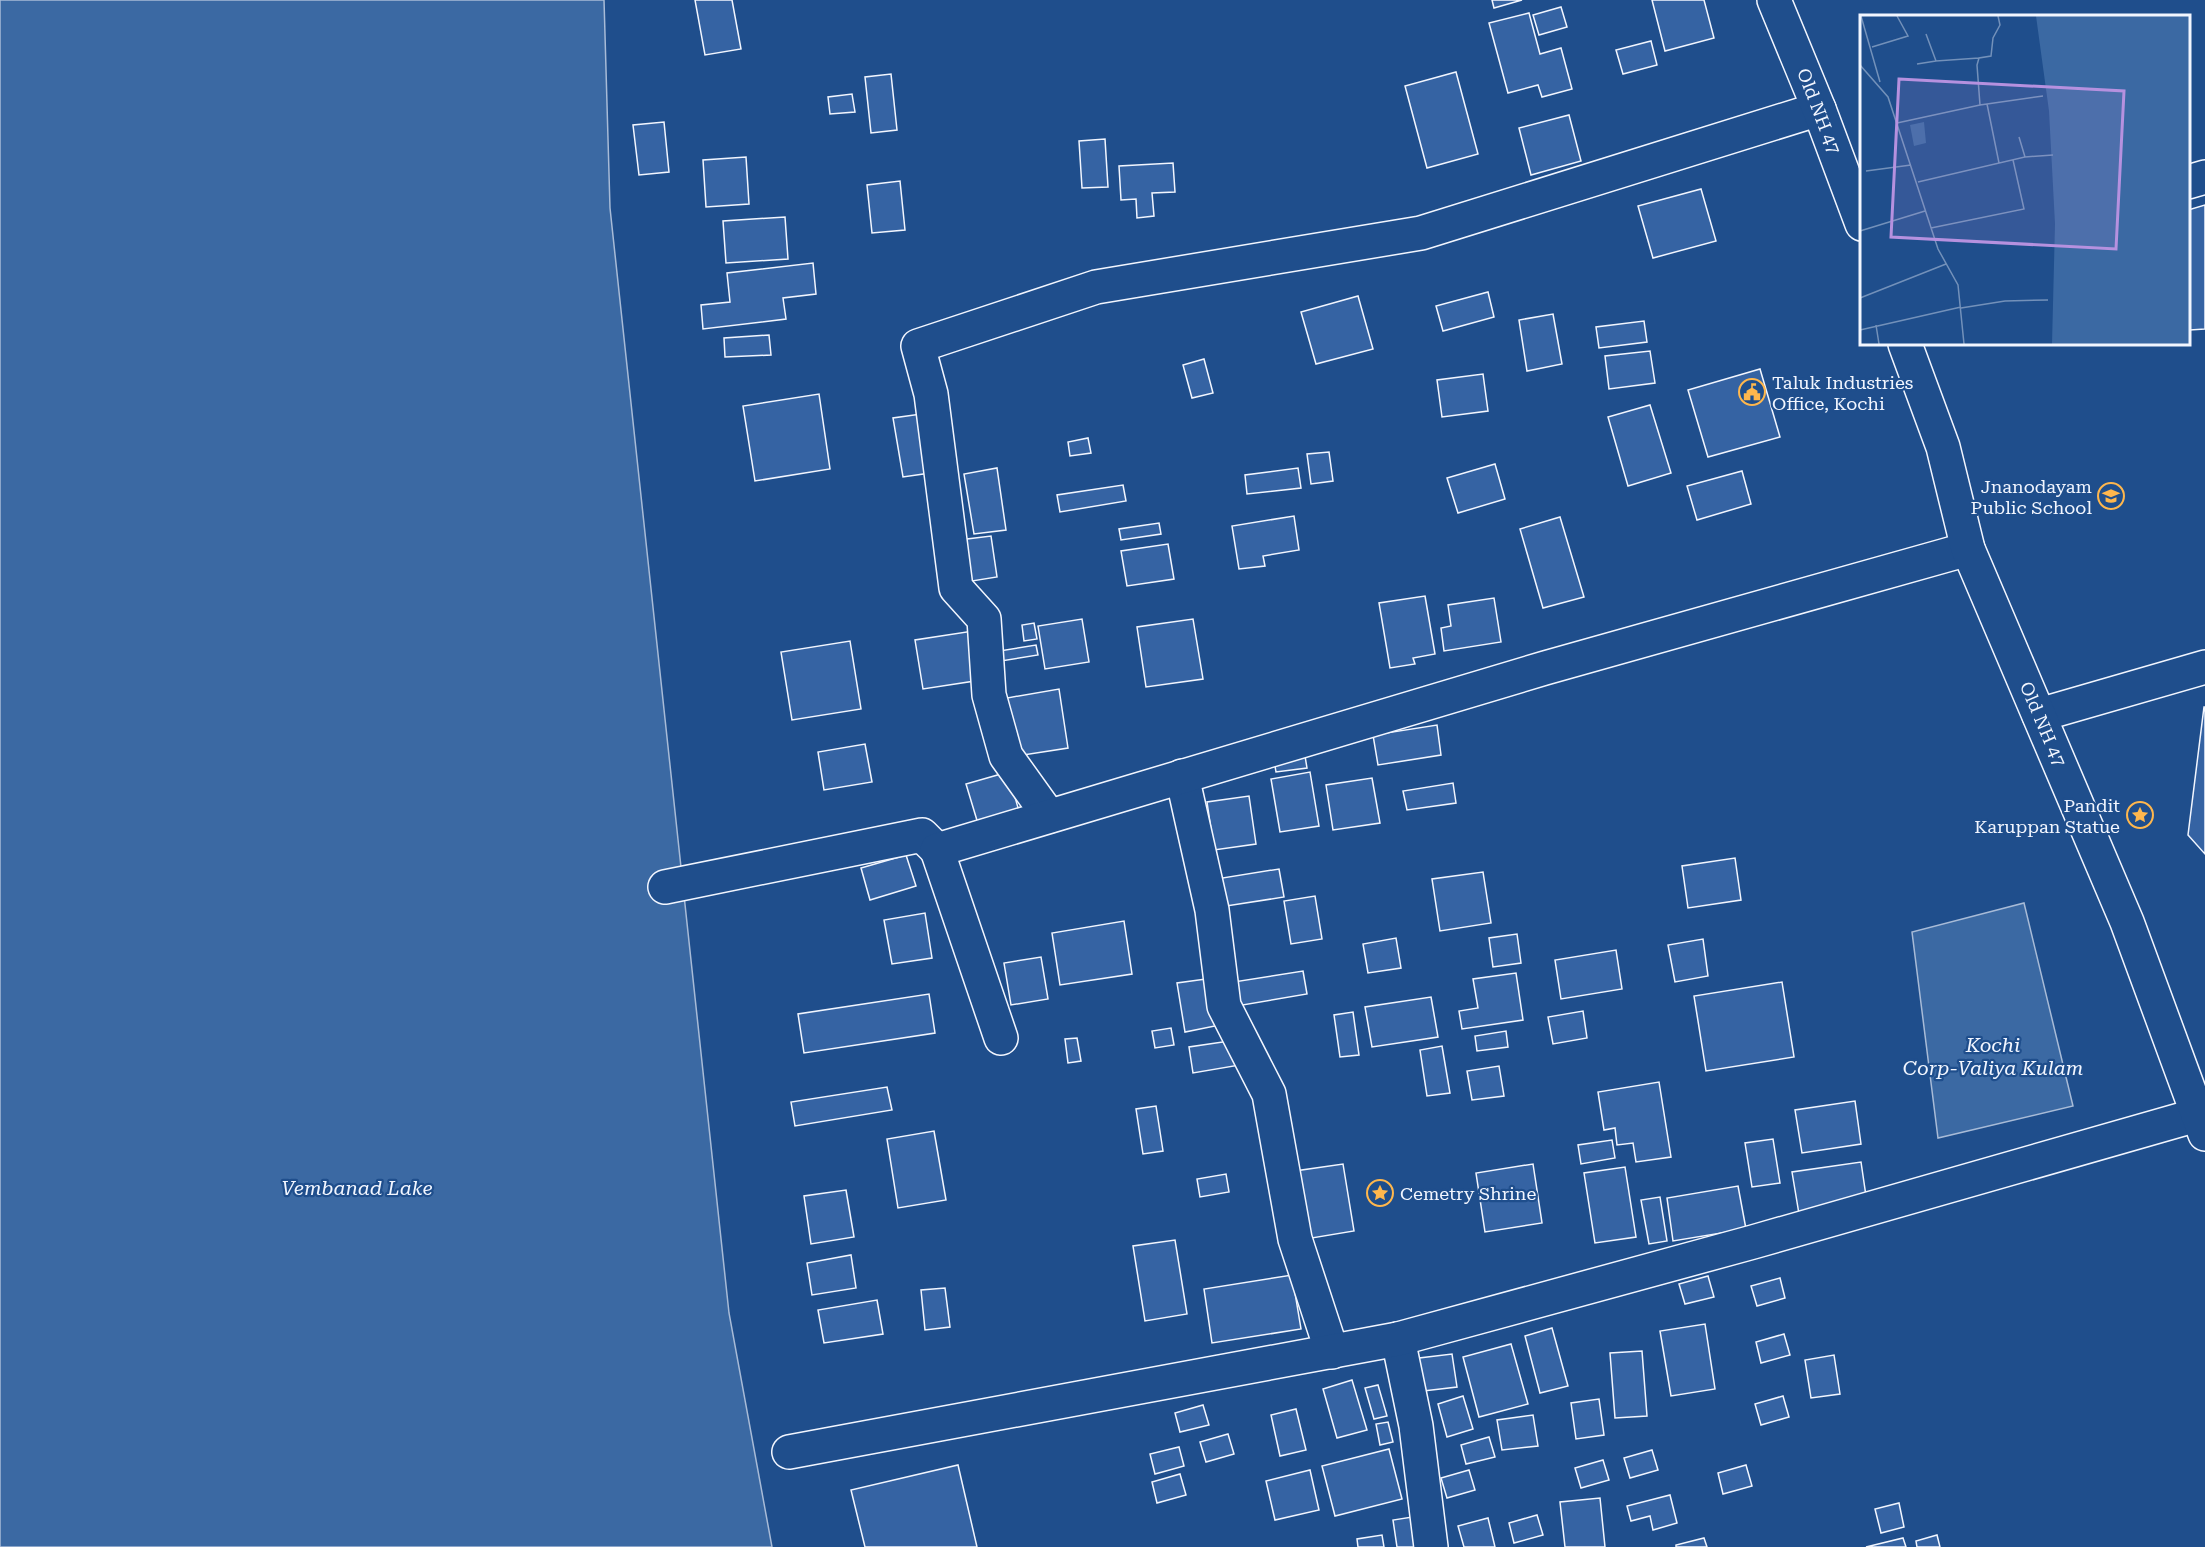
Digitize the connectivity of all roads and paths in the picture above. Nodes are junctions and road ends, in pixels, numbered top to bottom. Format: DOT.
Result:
graph roads {
  1 [pos="1774,0"];
  2 [pos="1819,109"];
  3 [pos="2205,177"];
  4 [pos="2190,181"];
  5 [pos="1860,219"];
  6 [pos="1905,345"];
  7 [pos="1968,549"];
  8 [pos="2205,667"];
  9 [pos="2038,715"];
  10 [pos="1182,776"];
  11 [pos="1050,816"];
  12 [pos="937,850"];
  13 [pos="665,887"];
  14 [pos="1001,1038"];
  15 [pos="2201,1125"];
  16 [pos="1398,1339"];
  17 [pos="1332,1352"];
  18 [pos="789,1452"];
  19 [pos="1431,1547"];
  1 -- 2 [label="street, Old NH 47"];
  2 -- 5 [label="street, Old NH 47"];
  2 -- 11 [label="street"];
  3 -- 4 [label="street"];
  6 -- 7 [label="street, Old NH 47"];
  7 -- 9 [label="street, Old NH 47"];
  7 -- 10 [label="street"];
  8 -- 9 [label="street"];
  9 -- 15 [label="street, Old NH 47"];
  10 -- 11 [label="street"];
  10 -- 17 [label="street"];
  11 -- 12 [label="street"];
  12 -- 13 [label="street"];
  12 -- 14 [label="street"];
  15 -- 16 [label="street"];
  16 -- 17 [label="street"];
  16 -- 19 [label="street"];
  17 -- 18 [label="street"];
}
